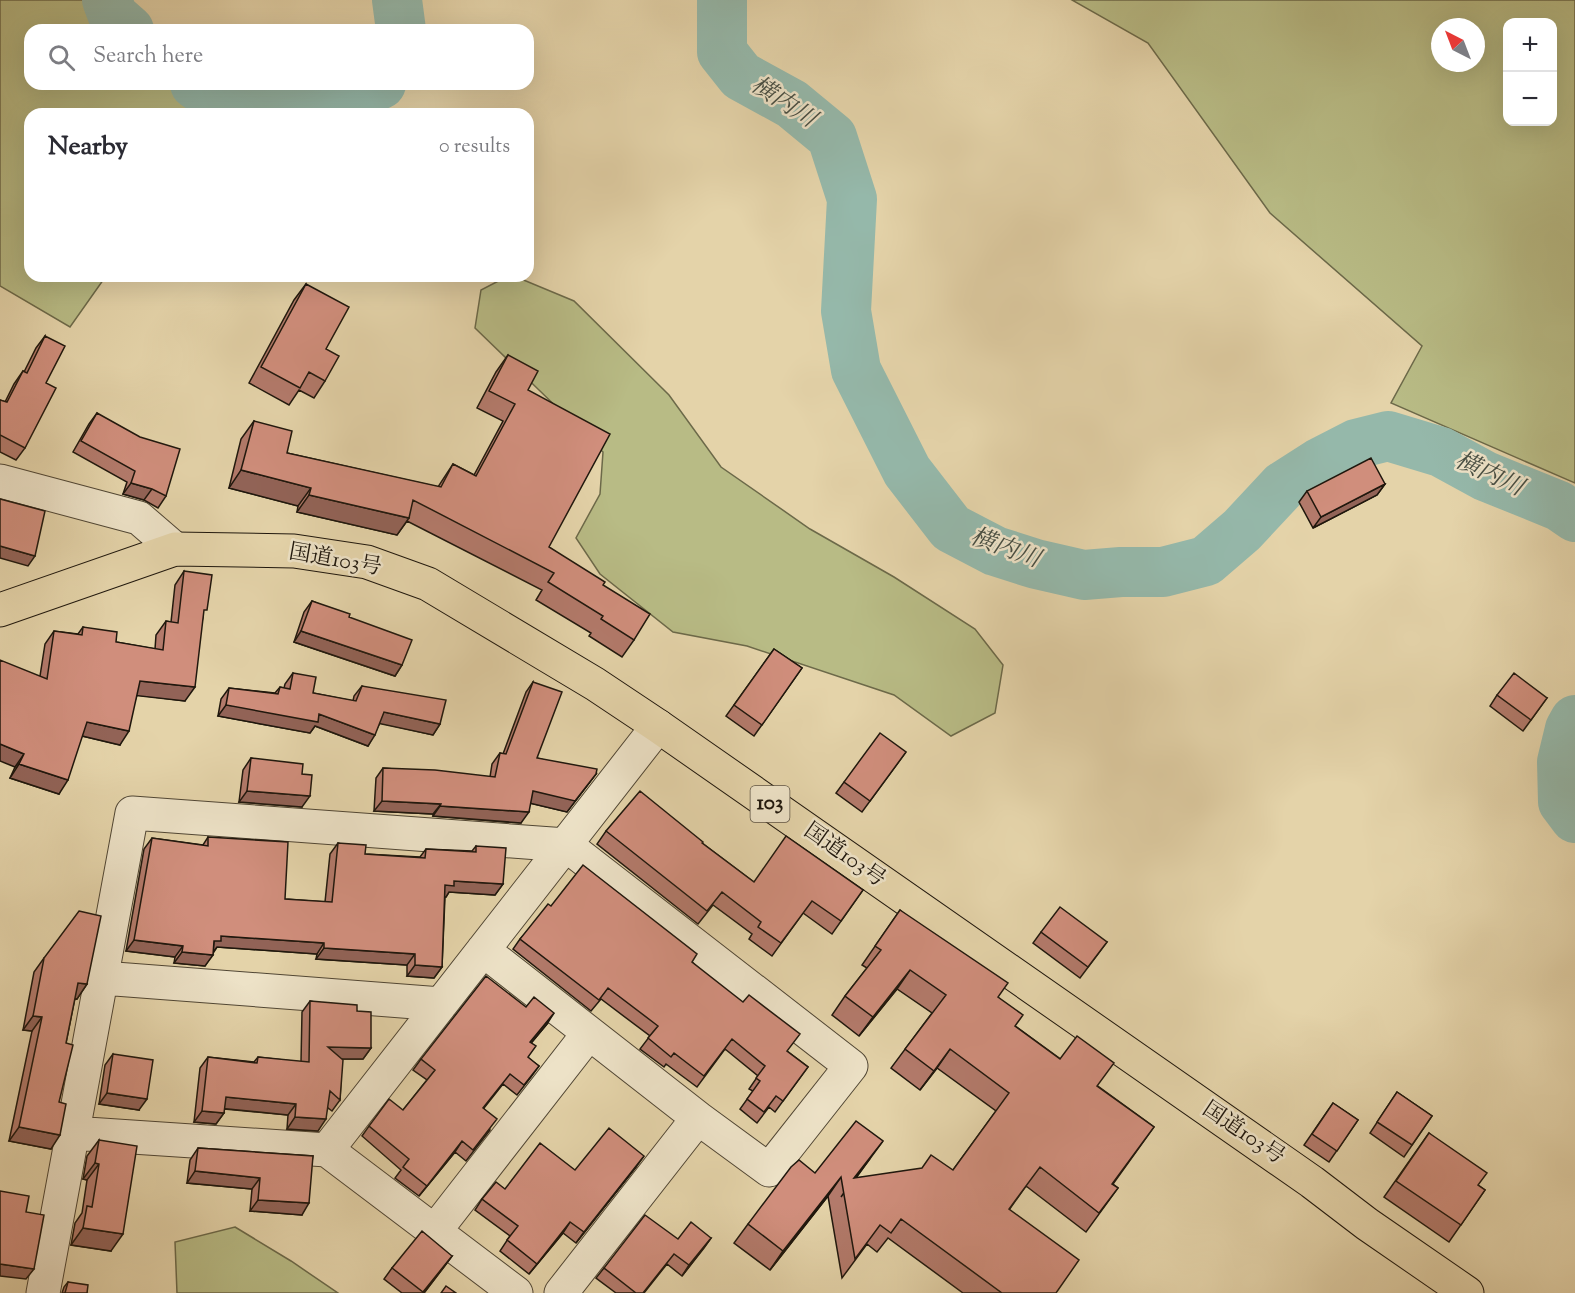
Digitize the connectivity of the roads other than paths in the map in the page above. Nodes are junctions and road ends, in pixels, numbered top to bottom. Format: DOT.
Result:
graph roads {
  1 [pos="0,481"];
  2 [pos="175,549"];
  3 [pos="0,610"];
  4 [pos="658,726"];
  5 [pos="566,845"];
  6 [pos="483,950"];
  7 [pos="102,978"];
  8 [pos="441,1004"];
  9 [pos="589,1033"];
  10 [pos="698,1118"];
  11 [pos="72,1133"];
  12 [pos="327,1150"];
  13 [pos="434,1232"];
  14 [pos="43,1293"];
  15 [pos="516,1293"];
  16 [pos="561,1293"];
  17 [pos="1467,1293"];
  1 -- 2 [label="street"];
  2 -- 3 [label="highway, 国道103号 / 103"];
  2 -- 4 [label="highway, 国道103号 / 103"];
  4 -- 5 [label="street"];
  4 -- 17 [label="highway, 国道103号 / 103"];
  5 -- 6 [label="street"];
  5 -- 7 [label="street"];
  5 -- 10 [label="street"];
  6 -- 8 [label="street"];
  6 -- 9 [label="street"];
  7 -- 8 [label="street"];
  7 -- 11 [label="street"];
  8 -- 12 [label="street"];
  9 -- 10 [label="street"];
  9 -- 13 [label="street"];
  10 -- 16 [label="street"];
  11 -- 12 [label="street"];
  11 -- 14 [label="street"];
  12 -- 13 [label="street"];
  13 -- 15 [label="street"];
}
